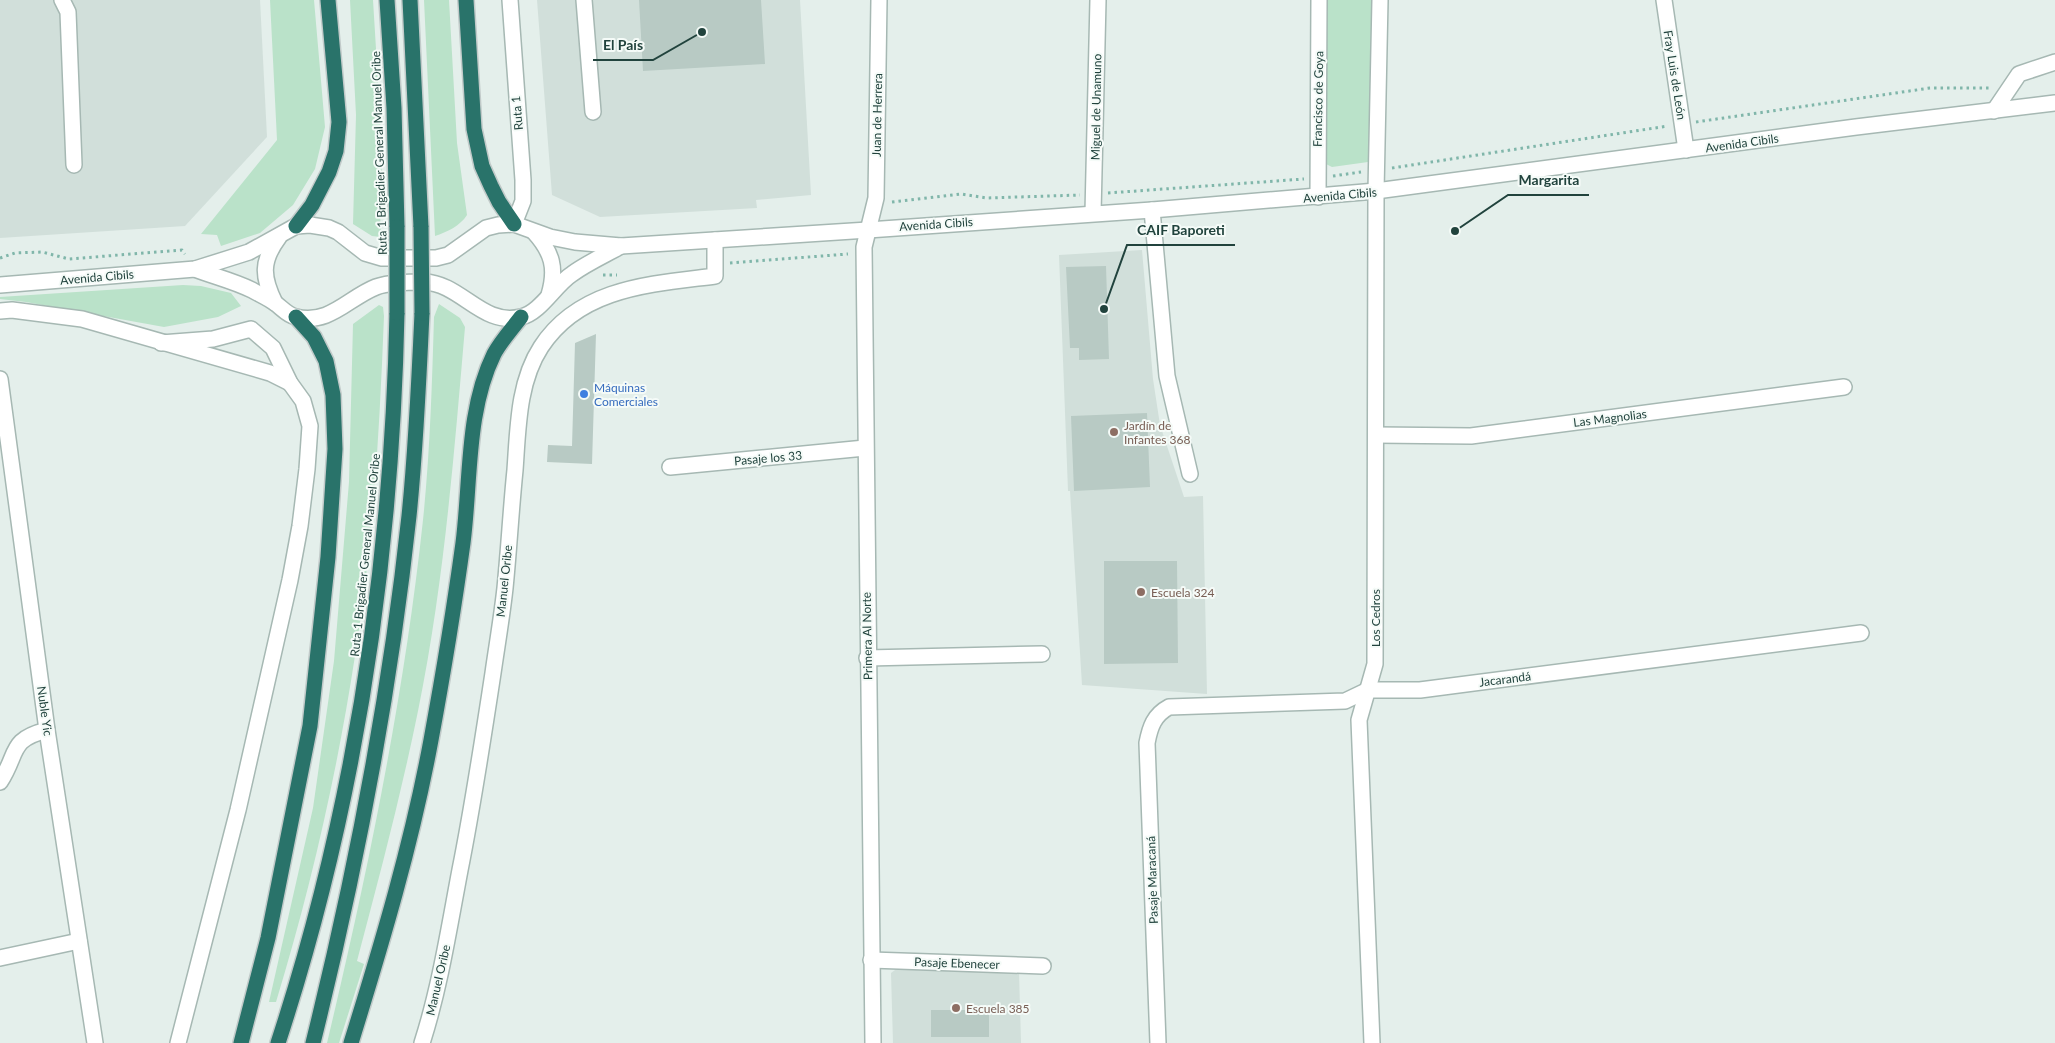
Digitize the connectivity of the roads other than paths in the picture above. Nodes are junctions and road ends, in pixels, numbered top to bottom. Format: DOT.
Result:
graph roads {
  1 [pos="62,0"];
  2 [pos="328,0"];
  3 [pos="387,0"];
  4 [pos="410,0"];
  5 [pos="466,0"];
  6 [pos="510,0"];
  7 [pos="584,0"];
  8 [pos="879,0"];
  9 [pos="1098,0"];
  10 [pos="1319,0"];
  11 [pos="1380,0"];
  12 [pos="1664,0"];
  13 [pos="2055,62"];
  14 [pos="2055,103"];
  15 [pos="1994,111"];
  16 [pos="593,112"];
  17 [pos="1686,150"];
  18 [pos="74,165"];
  19 [pos="1376,191"];
  20 [pos="1318,197"];
  21 [pos="1152,210"];
  22 [pos="1093,213"];
  23 [pos="514,224"];
  24 [pos="296,226"];
  25 [pos="868,230"];
  26 [pos="533,231"];
  27 [pos="280,236"];
  28 [pos="715,240"];
  29 [pos="621,246"];
  30 [pos="195,269"];
  31 [pos="0,285"];
  32 [pos="548,296"];
  33 [pos="275,303"];
  34 [pos="0,311"];
  35 [pos="296,318"];
  36 [pos="521,318"];
  37 [pos="161,343"];
  38 [pos="0,379"];
  39 [pos="290,383"];
  40 [pos="1844,387"];
  41 [pos="1376,435"];
  42 [pos="865,448"];
  43 [pos="670,467"];
  44 [pos="1190,474"];
  45 [pos="1861,634"];
  46 [pos="1042,654"];
  47 [pos="868,658"];
  48 [pos="1368,690"];
  49 [pos="1155,719"];
  50 [pos="47,730"];
  51 [pos="0,782"];
  52 [pos="79,941"];
  53 [pos="0,958"];
  54 [pos="871,960"];
  55 [pos="1043,966"];
  56 [pos="95,1043"];
  57 [pos="178,1043"];
  58 [pos="240,1043"];
  59 [pos="278,1043"];
  60 [pos="314,1043"];
  61 [pos="351,1043"];
  62 [pos="422,1043"];
  63 [pos="873,1043"];
  64 [pos="1158,1043"];
  65 [pos="1372,1043"];
  1 -- 18 [label="street"];
  2 -- 24 [label="highway"];
  3 -- 59 [label="highway, Ruta 1 Brigadier General Manuel Oribe, bridge"];
  4 -- 60 [label="highway, bridge"];
  5 -- 23 [label="highway"];
  6 -- 23 [label="street, Ruta 1"];
  7 -- 16 [label="street"];
  8 -- 25 [label="street, Juan de Herrera"];
  9 -- 22 [label="street, Miguel de Unamuno"];
  10 -- 20 [label="street, Francisco de Goya"];
  11 -- 19 [label="street"];
  12 -- 17 [label="street, Fray Luis de León"];
  13 -- 15 [label="street"];
  14 -- 15 [label="street, Avenida Cibils"];
  15 -- 17 [label="street, Avenida Cibils"];
  17 -- 19 [label="street, Avenida Cibils"];
  19 -- 20 [label="street, Avenida Cibils"];
  19 -- 41 [label="street, Los Cedros"];
  20 -- 21 [label="street, Avenida Cibils"];
  21 -- 22 [label="street, Avenida Cibils"];
  21 -- 44 [label="street"];
  22 -- 25 [label="street, Avenida Cibils"];
  23 -- 24 [label="street, Avenida Cibils"];
  23 -- 26 [label="street, Avenida Cibils"];
  24 -- 27 [label="street, Avenida Cibils"];
  25 -- 28 [label="street, Avenida Cibils"];
  25 -- 42 [label="street, Primera Al Norte"];
  26 -- 29 [label="street, Avenida Cibils"];
  26 -- 32 [label="street"];
  27 -- 30 [label="street, Avenida Cibils"];
  27 -- 33 [label="street"];
  28 -- 29 [label="street, Avenida Cibils"];
  28 -- 62 [label="street, Manuel Oribe"];
  29 -- 32 [label="street, Avenida Cibils"];
  30 -- 31 [label="street, Avenida Cibils"];
  30 -- 33 [label="street, Avenida Cibils"];
  32 -- 36 [label="street, Avenida Cibils"];
  33 -- 35 [label="street, Avenida Cibils"];
  34 -- 37 [label="street"];
  35 -- 36 [label="street"];
  35 -- 58 [label="highway"];
  36 -- 61 [label="highway"];
  37 -- 39 [label="street"];
  37 -- 39 [label="street"];
  38 -- 50 [label="street, Nuble Yic"];
  39 -- 57 [label="street"];
  40 -- 41 [label="street, Las Magnolias"];
  41 -- 48 [label="street, Los Cedros"];
  42 -- 43 [label="street, Pasaje los 33"];
  42 -- 47 [label="street, Primera Al Norte"];
  45 -- 48 [label="street, Jacarandá"];
  46 -- 47 [label="street"];
  47 -- 54 [label="street, Primera Al Norte"];
  48 -- 49 [label="street, Jacarandá"];
  48 -- 65 [label="street, Los Cedros"];
  49 -- 64 [label="street, Pasaje Maracaná"];
  50 -- 51 [label="street"];
  50 -- 52 [label="street, Nuble Yic"];
  52 -- 53 [label="street"];
  52 -- 56 [label="street, Nuble Yic"];
  54 -- 55 [label="street, Pasaje Ebenecer"];
  54 -- 63 [label="street, Primera Al Norte"];
}
